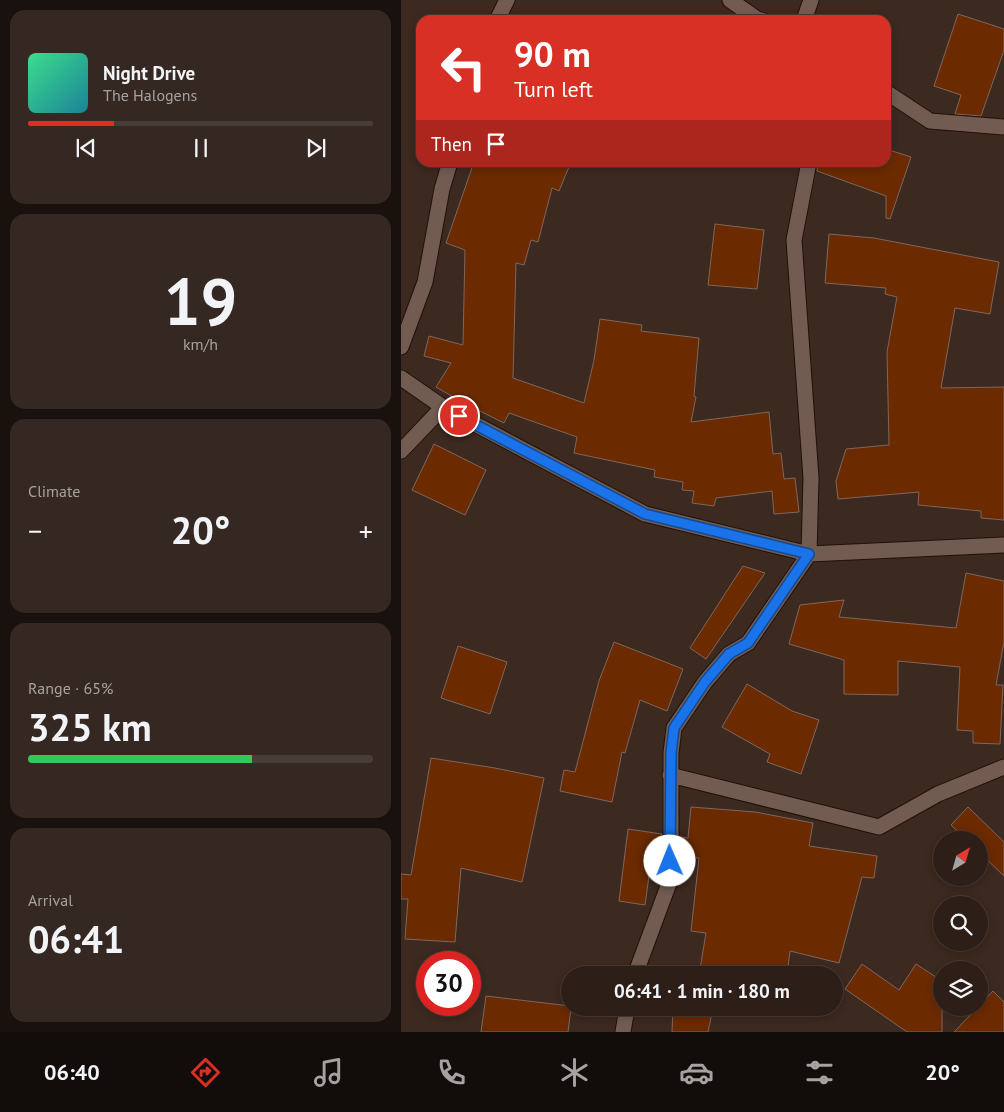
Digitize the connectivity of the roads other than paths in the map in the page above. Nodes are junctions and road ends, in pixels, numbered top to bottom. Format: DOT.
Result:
graph roads {
  1 [pos="507,0"];
  2 [pos="730,0"];
  3 [pos="811,0"];
  4 [pos="500,15"];
  5 [pos="751,15"];
  6 [pos="806,15"];
  7 [pos="891,95"];
  8 [pos="1004,127"];
  9 [pos="449,167"];
  10 [pos="808,167"];
  11 [pos="401,347"];
  12 [pos="401,378"];
  13 [pos="443,407"];
  14 [pos="401,451"];
  15 [pos="1004,545"];
  16 [pos="809,554"];
  17 [pos="1004,767"];
  18 [pos="670,775"];
  19 [pos="638,966"];
  20 [pos="626,1016"];
  21 [pos="623,1032"];
  1 -- 4 [label="street"];
  2 -- 5 [label="street"];
  3 -- 6 [label="street"];
  7 -- 8 [label="street"];
  9 -- 11 [label="street"];
  10 -- 16 [label="street"];
  12 -- 13 [label="street"];
  13 -- 14 [label="street"];
  13 -- 16 [label="street"];
  15 -- 16 [label="street"];
  16 -- 18 [label="street"];
  17 -- 18 [label="street"];
  18 -- 19 [label="street"];
  20 -- 21 [label="street"];
}
